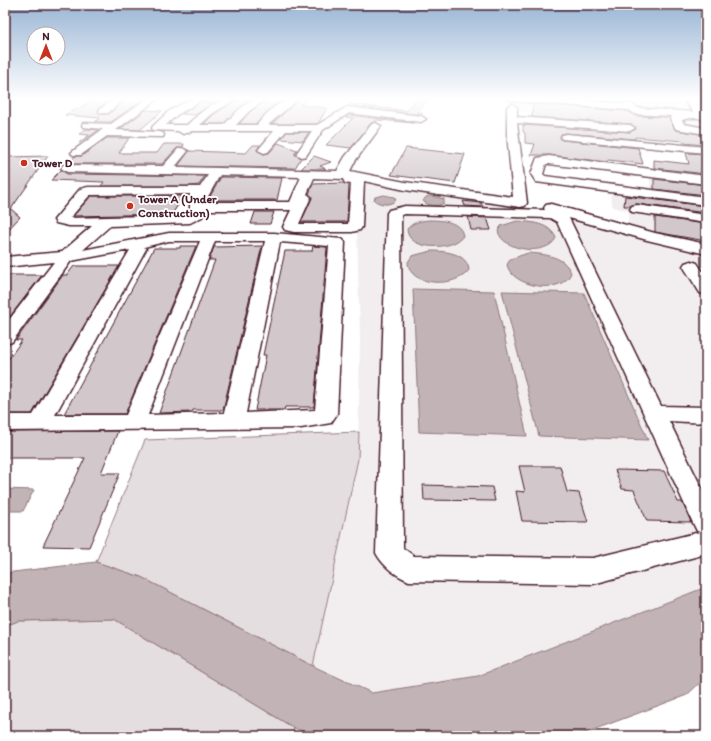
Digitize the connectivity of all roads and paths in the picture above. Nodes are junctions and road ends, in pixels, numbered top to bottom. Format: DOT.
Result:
graph roads {
  1 [pos="105,133"];
  2 [pos="122,133"];
  3 [pos="176,133"];
  4 [pos="279,133"];
  5 [pos="316,133"];
  6 [pos="371,133"];
  7 [pos="513,133"];
  8 [pos="566,137"];
  9 [pos="514,149"];
  10 [pos="264,150"];
  11 [pos="706,150"];
  12 [pos="182,151"];
  13 [pos="77,153"];
  14 [pos="302,154"];
  15 [pos="623,155"];
  16 [pos="603,158"];
  17 [pos="66,168"];
  18 [pos="166,170"];
  19 [pos="216,171"];
  20 [pos="706,173"];
  21 [pos="309,174"];
  22 [pos="346,177"];
  23 [pos="706,180"];
  24 [pos="706,201"];
  25 [pos="520,203"];
  26 [pos="637,209"];
  27 [pos="701,218"];
  28 [pos="106,222"];
  29 [pos="208,240"];
  30 [pos="279,240"];
  31 [pos="706,248"];
  32 [pos="138,249"];
  33 [pos="64,260"];
  34 [pos="5,262"];
  35 [pos="691,266"];
  36 [pos="5,268"];
  37 [pos="706,289"];
  38 [pos="5,338"];
  39 [pos="654,413"];
  40 [pos="706,415"];
  41 [pos="233,421"];
  42 [pos="5,422"];
  43 [pos="134,423"];
  44 [pos="39,424"];
  45 [pos="706,523"];
  46 [pos="706,542"];
  1 -- 13 [label="street"];
  2 -- 3 [label="street"];
  4 -- 10 [label="street"];
  5 -- 14 [label="street"];
  6 -- 22 [label="street"];
  7 -- 9 [label="street"];
  8 -- 11 [label="street"];
  9 -- 16 [label="street"];
  9 -- 25 [label="street"];
  12 -- 18 [label="street"];
  15 -- 20 [label="street"];
  17 -- 18 [label="street"];
  18 -- 19 [label="street"];
  19 -- 21 [label="street"];
  19 -- 21 [label="street"];
  21 -- 22 [label="street"];
  22 -- 22 [label="street"];
  22 -- 25 [label="street"];
  23 -- 24 [label="street"];
  25 -- 31 [label="street"];
  26 -- 27 [label="street"];
  28 -- 28 [label="street"];
  28 -- 33 [label="street"];
  29 -- 30 [label="street"];
  29 -- 32 [label="street"];
  29 -- 33 [label="street"];
  29 -- 43 [label="street"];
  30 -- 41 [label="street"];
  30 -- 41 [label="street"];
  32 -- 33 [label="street"];
  32 -- 44 [label="street"];
  33 -- 34 [label="street"];
  33 -- 36 [label="street"];
  33 -- 38 [label="street"];
  35 -- 37 [label="street"];
  39 -- 40 [label="street"];
  39 -- 45 [label="street"];
  39 -- 46 [label="street"];
  41 -- 43 [label="street"];
  42 -- 44 [label="street"];
  43 -- 44 [label="street"];
}
